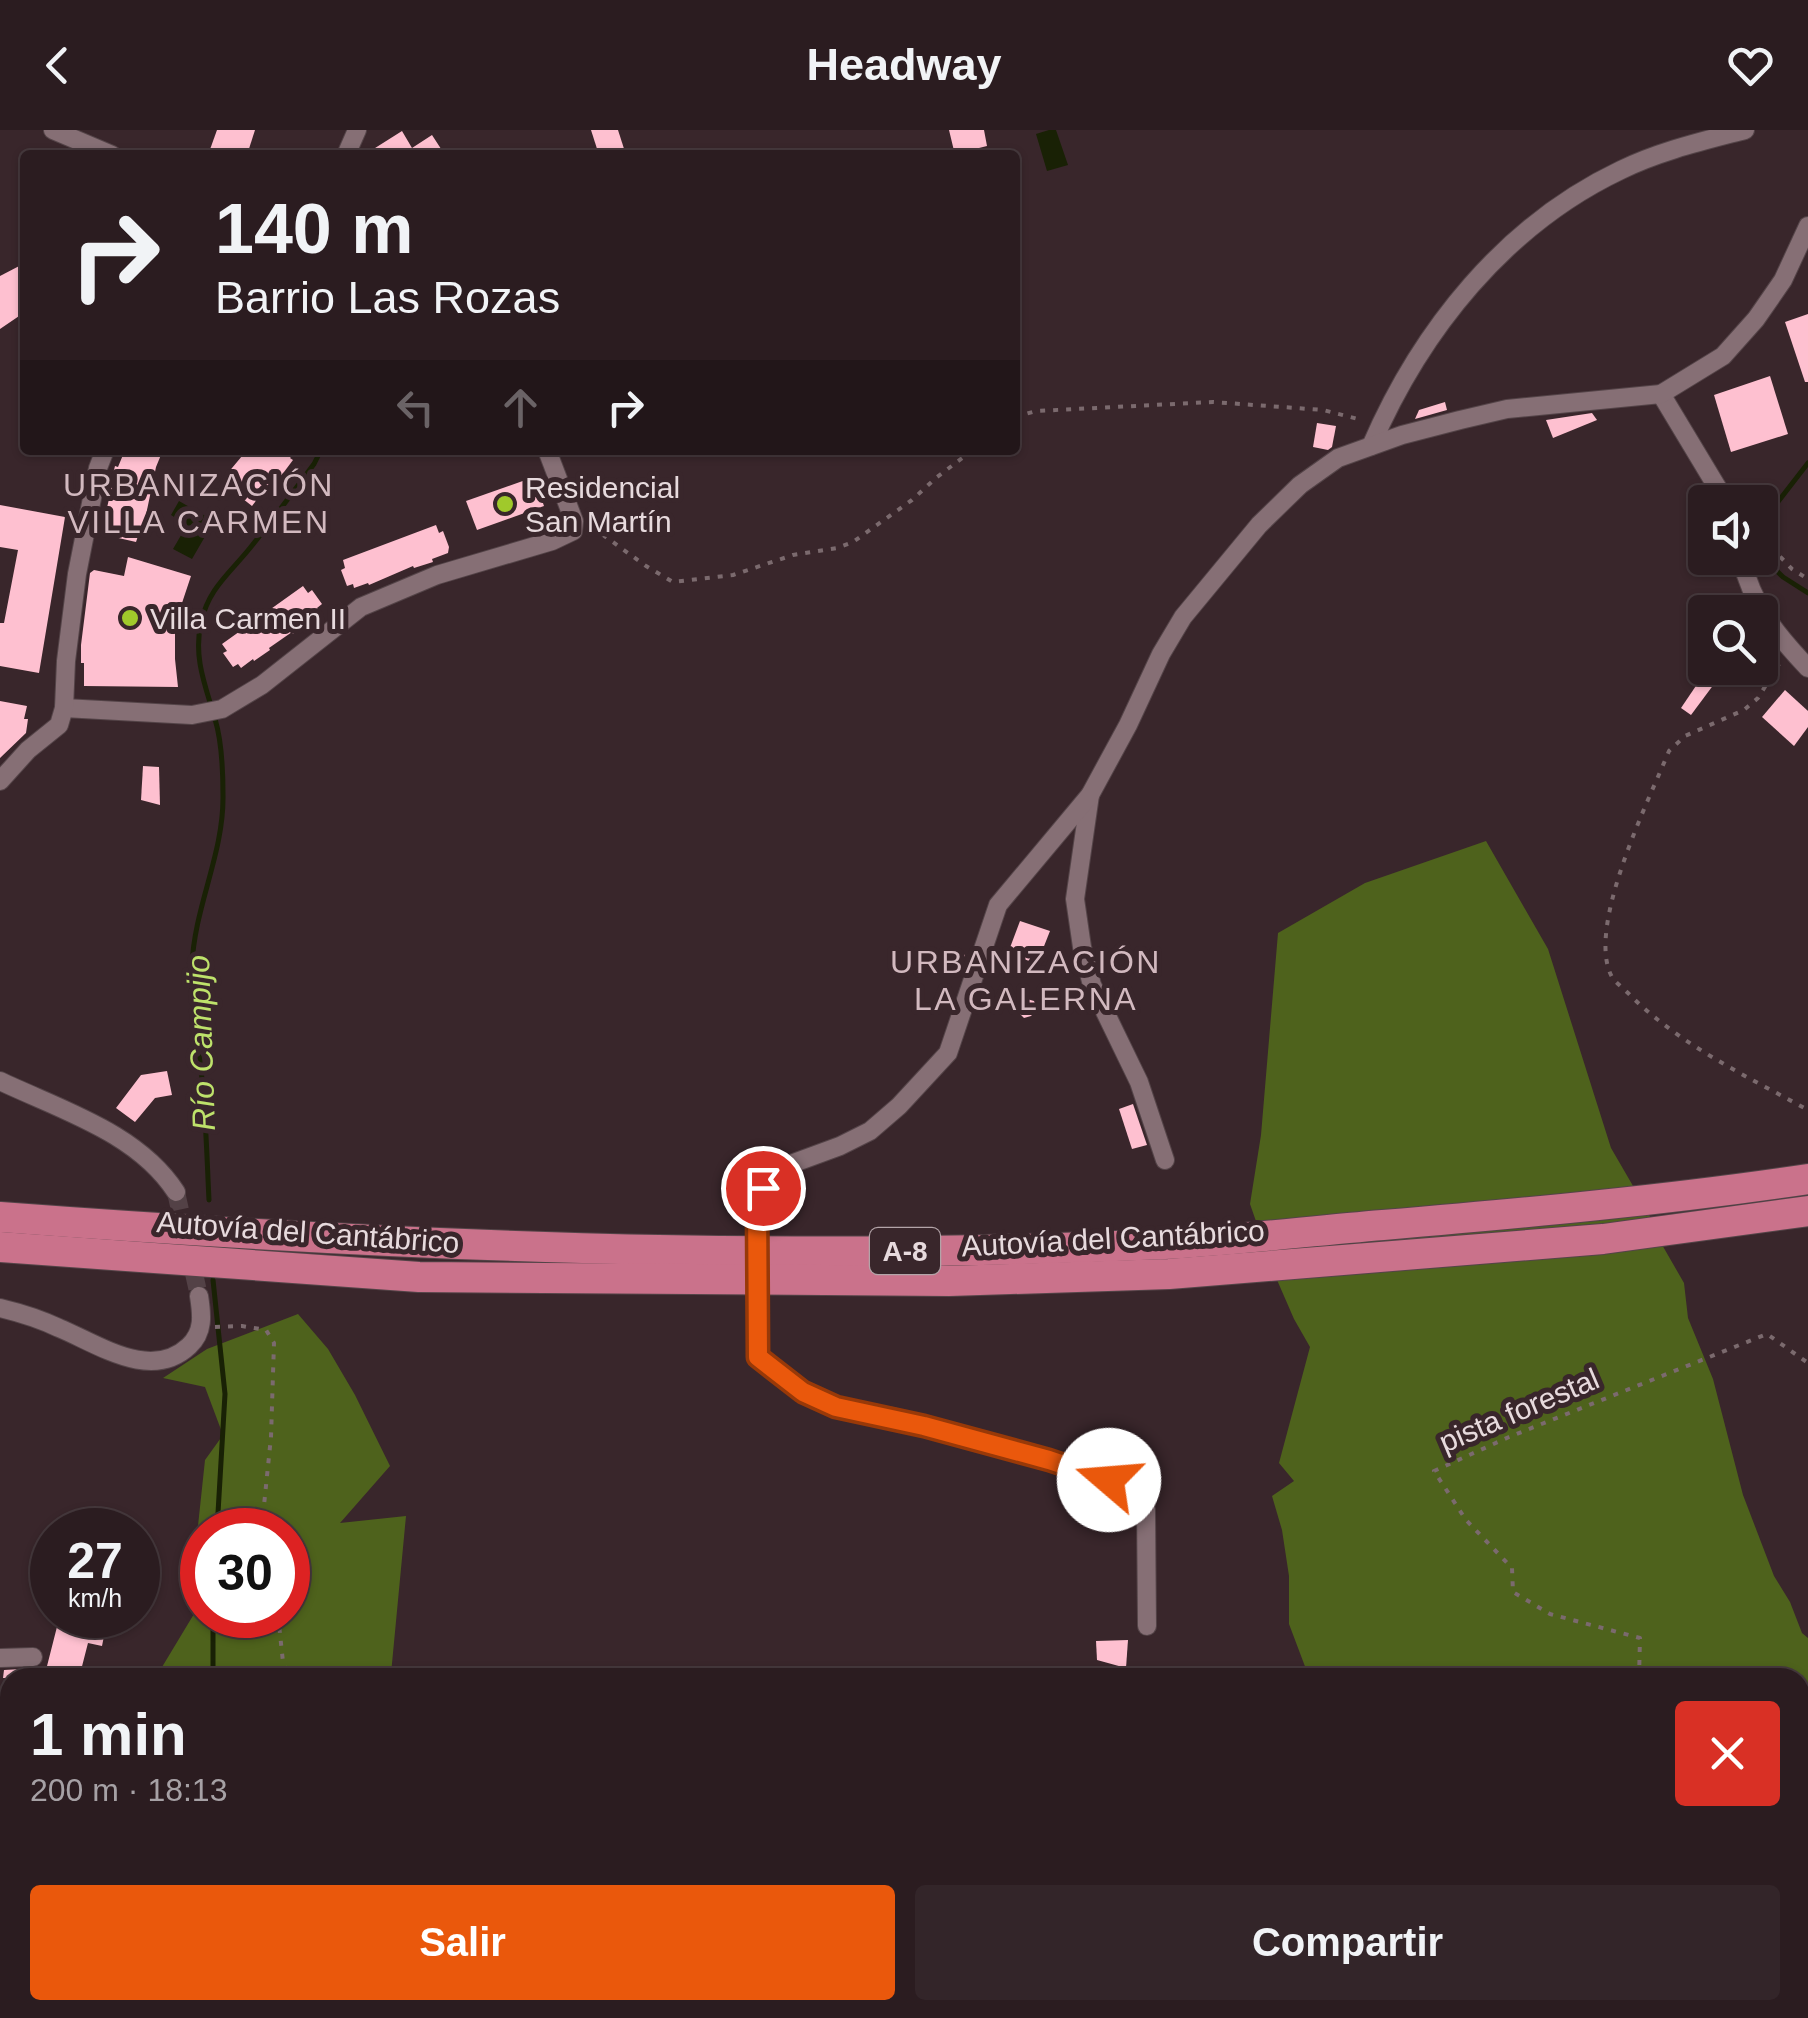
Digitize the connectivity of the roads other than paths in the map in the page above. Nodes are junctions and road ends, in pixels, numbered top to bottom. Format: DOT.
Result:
graph roads {
  1 [pos="53,130"];
  2 [pos="1744,130"];
  3 [pos="100,150"];
  4 [pos="1808,226"];
  5 [pos="1661,394"];
  6 [pos="1371,446"];
  7 [pos="103,455"];
  8 [pos="549,455"];
  9 [pos="1716,485"];
  10 [pos="1746,575"];
  11 [pos="1808,668"];
  12 [pos="64,708"];
  13 [pos="0,781"];
  14 [pos="1090,795"];
  15 [pos="0,1081"];
  16 [pos="1165,1160"];
  17 [pos="1808,1179"];
  18 [pos="176,1192"];
  19 [pos="1808,1211"];
  20 [pos="0,1217"];
  21 [pos="0,1247"];
  22 [pos="199,1296"];
  23 [pos="0,1308"];
  24 [pos="1147,1626"];
  25 [pos="33,1657"];
  26 [pos="0,1658"];
  1 -- 3 [label="street"];
  2 -- 6 [label="street"];
  4 -- 5 [label="street"];
  5 -- 6 [label="street"];
  5 -- 9 [label="street"];
  6 -- 14 [label="street"];
  7 -- 12 [label="street"];
  8 -- 12 [label="street"];
  10 -- 11 [label="street"];
  12 -- 13 [label="street"];
  14 -- 16 [label="street"];
  14 -- 24 [label="street, bridge"];
  15 -- 18 [label="street"];
  17 -- 20 [label="highway, Autovía del Cantábrico / A-8"];
  19 -- 21 [label="highway, Autovía del Cantábrico / A-8"];
  22 -- 23 [label="street"];
  25 -- 26 [label="street"];
}
